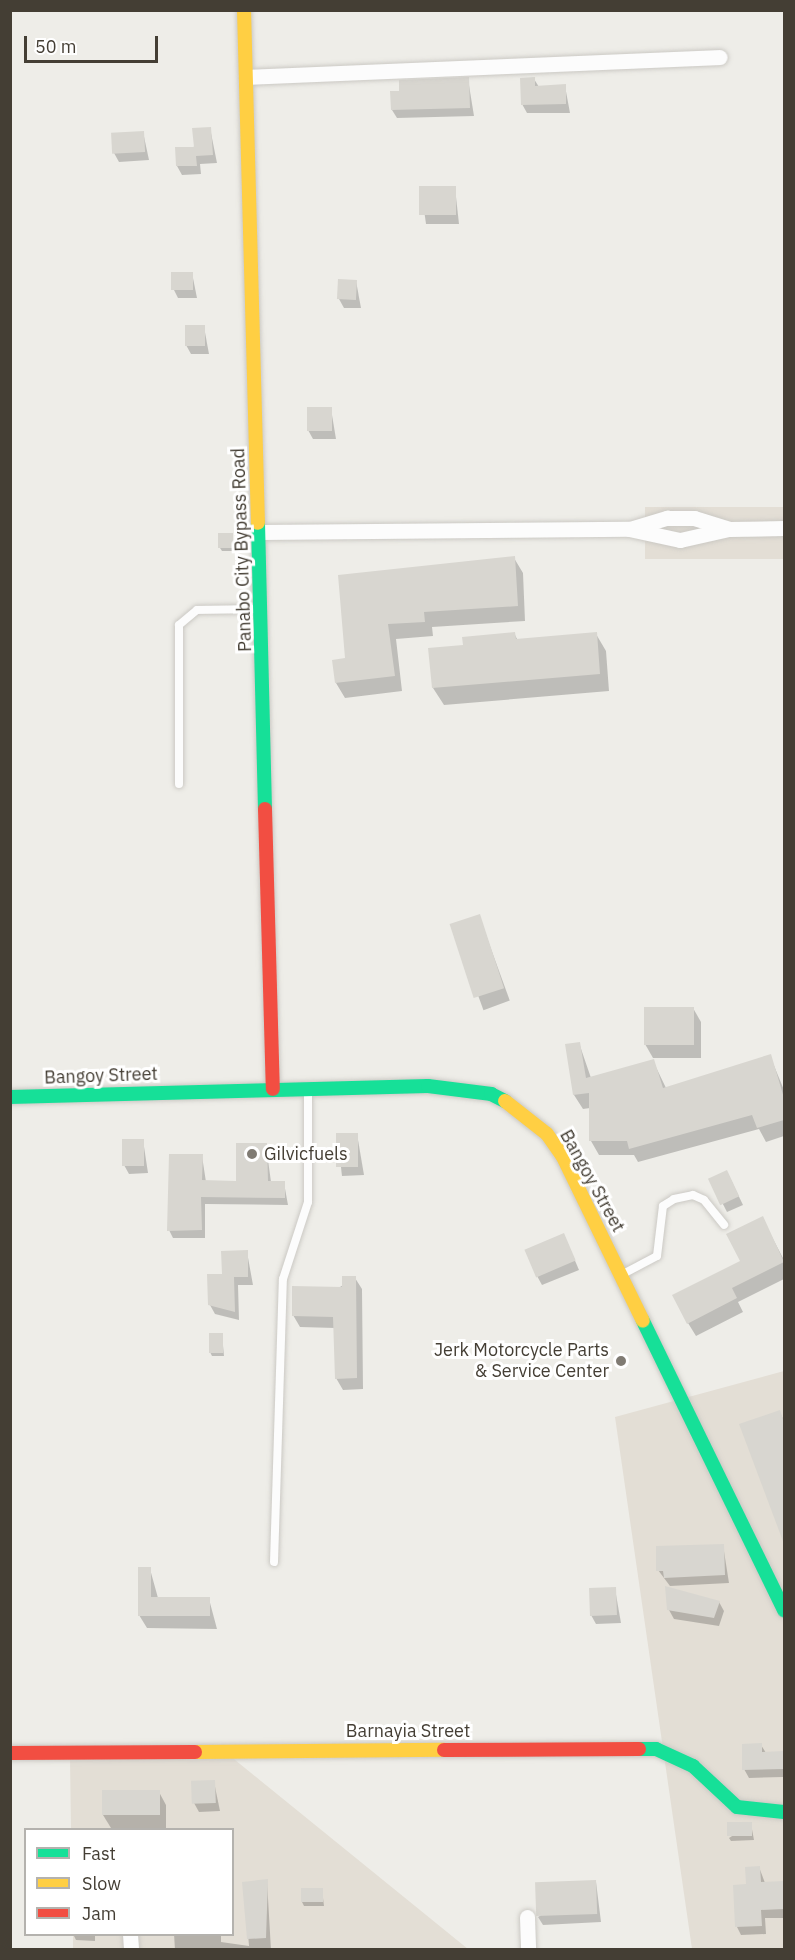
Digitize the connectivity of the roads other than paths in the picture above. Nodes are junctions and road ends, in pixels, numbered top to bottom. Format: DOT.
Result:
graph roads {
  1 [pos="244,10"];
  2 [pos="720,57"];
  3 [pos="246,77"];
  4 [pos="784,528"];
  5 [pos="629,529"];
  6 [pos="729,529"];
  7 [pos="260,532"];
  8 [pos="262,609"];
  9 [pos="179,784"];
  10 [pos="273,1089"];
  11 [pos="308,1089"];
  12 [pos="10,1097"];
  13 [pos="724,1225"];
  14 [pos="621,1275"];
  15 [pos="274,1562"];
  16 [pos="784,1609"];
  17 [pos="10,1752"];
  18 [pos="784,1812"];
  19 [pos="527,1917"];
  20 [pos="528,1950"];
  1 -- 3 [label="street, Panabo City Bypass Road"];
  2 -- 3 [label="street"];
  3 -- 7 [label="street, Panabo City Bypass Road"];
  4 -- 6 [label="street"];
  5 -- 6 [label="street"];
  5 -- 6 [label="street"];
  5 -- 7 [label="street"];
  7 -- 8 [label="street, Panabo City Bypass Road"];
  8 -- 9 [label="lane"];
  8 -- 10 [label="street, Panabo City Bypass Road"];
  10 -- 11 [label="street, Bangoy Street"];
  10 -- 12 [label="street, Bangoy Street"];
  11 -- 14 [label="street, Bangoy Street"];
  11 -- 15 [label="lane"];
  13 -- 14 [label="lane"];
  14 -- 16 [label="street, Bangoy Street"];
  17 -- 18 [label="street, Barnayia Street"];
  19 -- 20 [label="street"];
}
